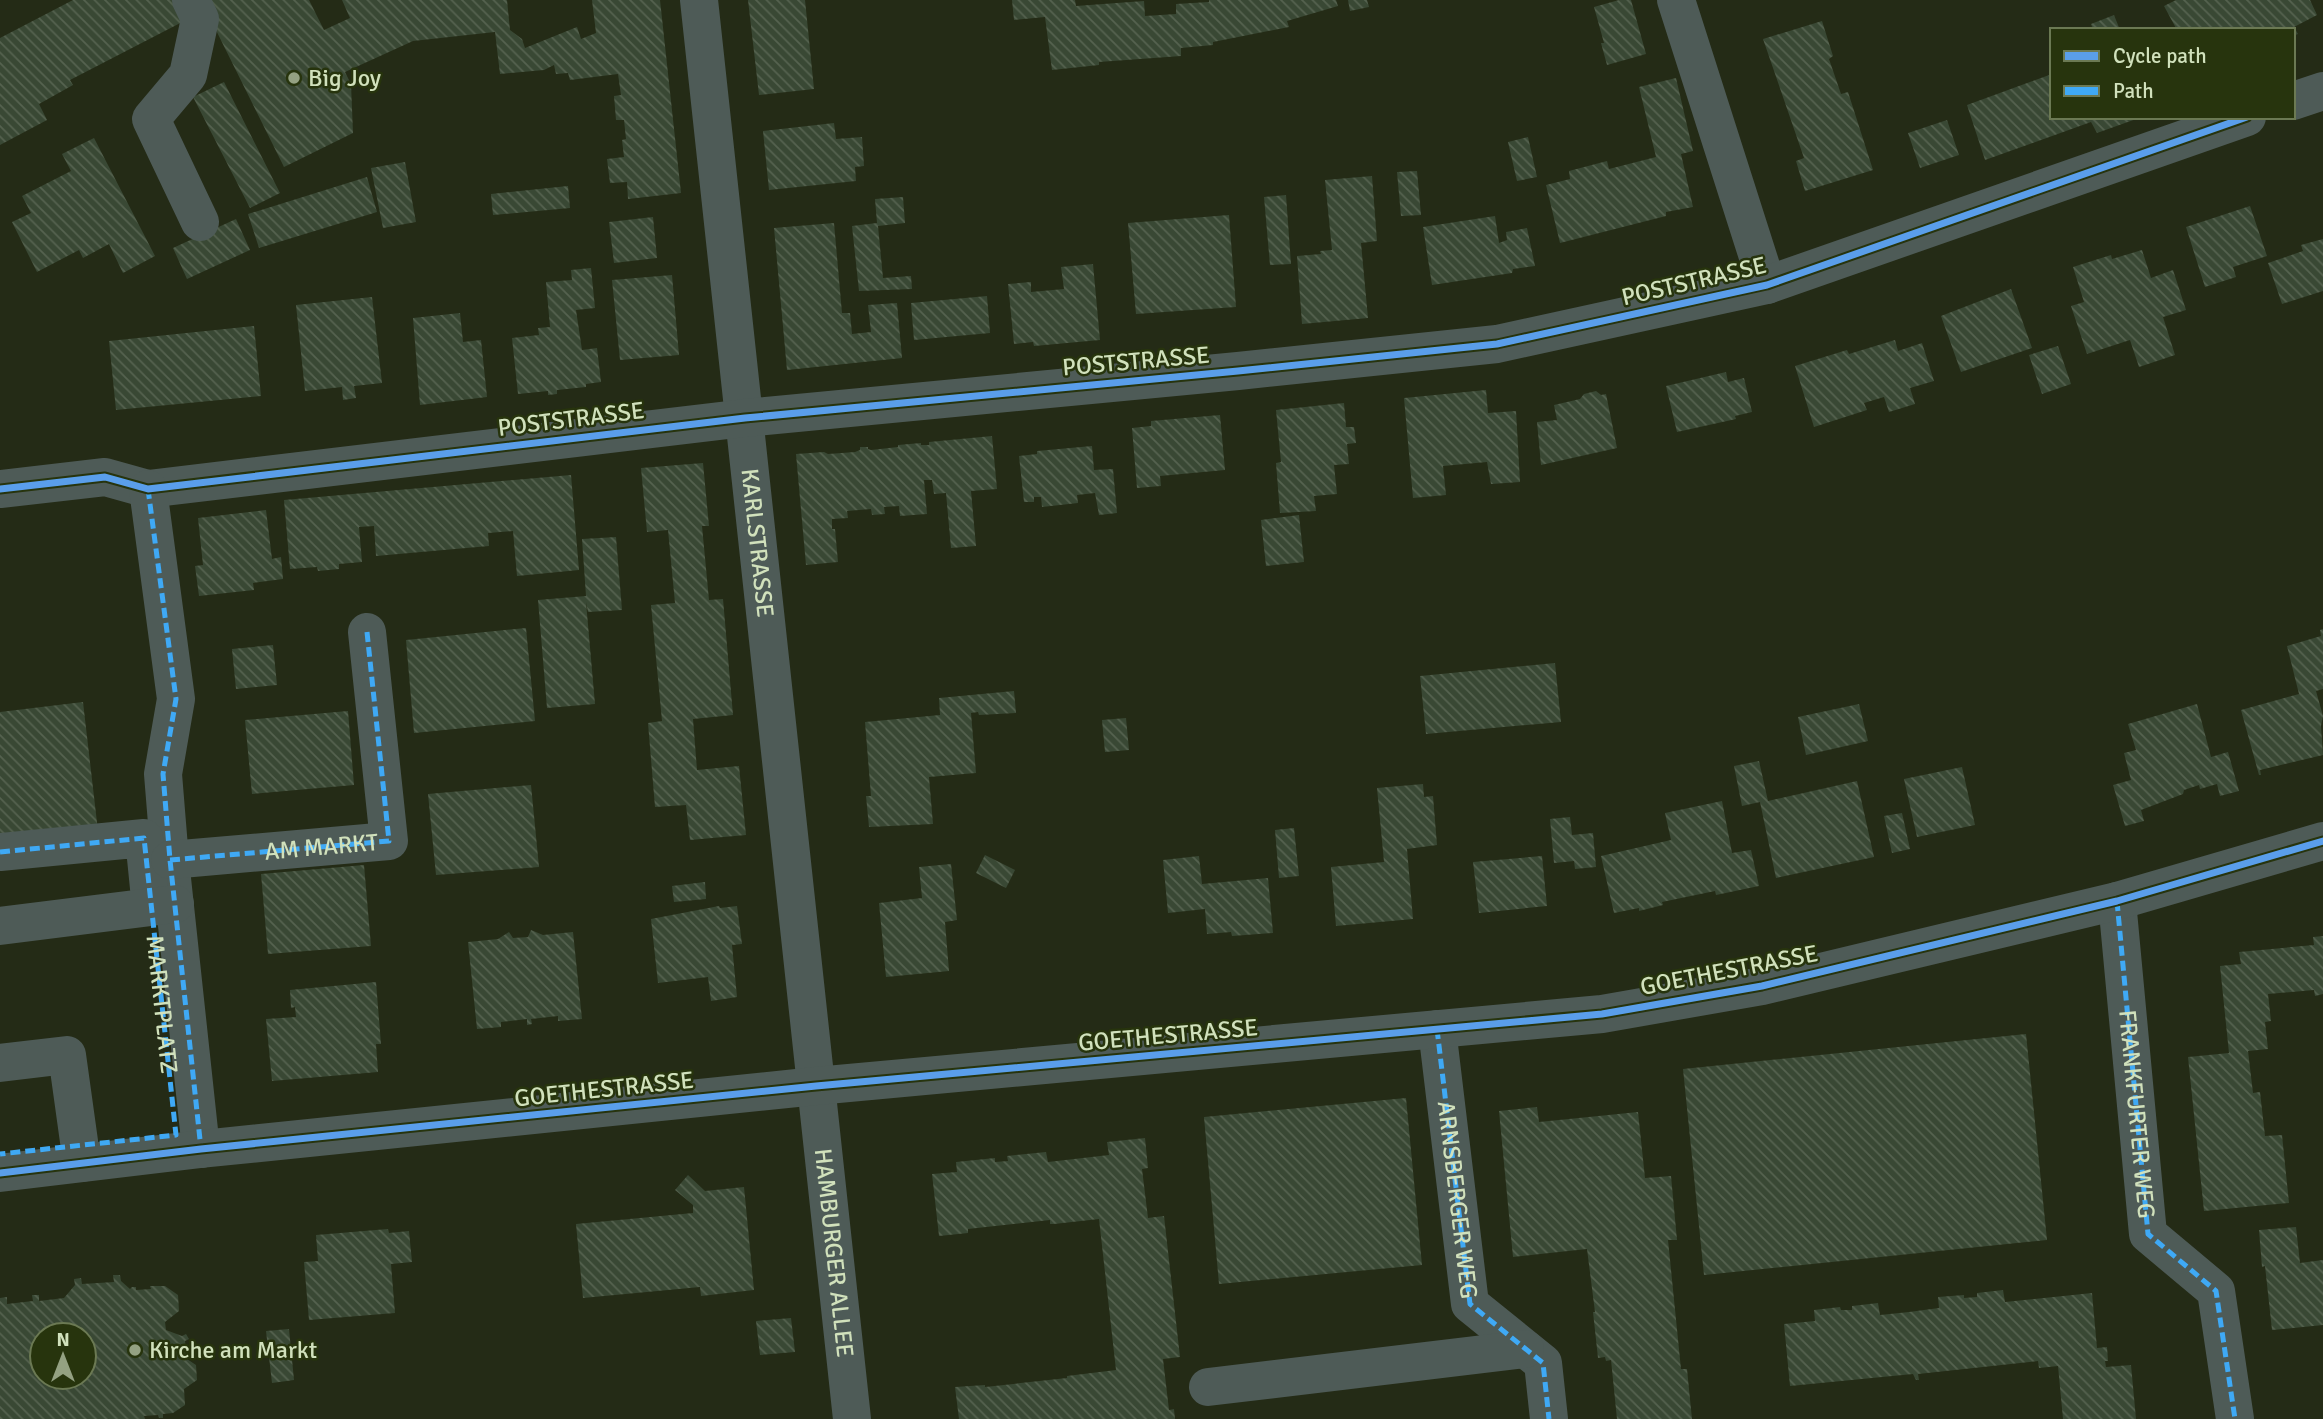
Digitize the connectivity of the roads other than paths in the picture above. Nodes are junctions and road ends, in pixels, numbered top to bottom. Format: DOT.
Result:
graph roads {
  1 [pos="191,0"];
  2 [pos="699,0"];
  3 [pos="1675,0"];
  4 [pos="2323,90"];
  5 [pos="2295,100"];
  6 [pos="2241,119"];
  7 [pos="200,222"];
  8 [pos="1767,285"];
  9 [pos="744,418"];
  10 [pos="0,489"];
  11 [pos="148,489"];
  12 [pos="367,632"];
  13 [pos="2323,841"];
  14 [pos="161,845"];
  15 [pos="0,854"];
  16 [pos="2117,901"];
  17 [pos="163,906"];
  18 [pos="0,926"];
  19 [pos="1437,1029"];
  20 [pos="0,1063"];
  21 [pos="816,1086"];
  22 [pos="201,1149"];
  23 [pos="0,1154"];
  24 [pos="80,1154"];
  25 [pos="0,1173"];
  26 [pos="1524,1349"];
  27 [pos="1209,1387"];
  28 [pos="852,1419"];
  29 [pos="1549,1419"];
  30 [pos="2235,1419"];
  1 -- 7 [label="street"];
  2 -- 9 [label="street, KARLSTRASSE"];
  3 -- 8 [label="street"];
  4 -- 5 [label="street"];
  6 -- 8 [label="street, POSTSTRASSE"];
  8 -- 9 [label="street, POSTSTRASSE"];
  9 -- 11 [label="street, POSTSTRASSE"];
  9 -- 21 [label="street, KARLSTRASSE"];
  10 -- 11 [label="street, POSTSTRASSE"];
  11 -- 14 [label="street"];
  12 -- 14 [label="street, AM MARKT"];
  13 -- 16 [label="street, GOETHESTRASSE"];
  14 -- 15 [label="street"];
  14 -- 17 [label="street"];
  16 -- 19 [label="street, GOETHESTRASSE"];
  16 -- 30 [label="street, FRANKFURTER WEG"];
  17 -- 18 [label="street"];
  17 -- 22 [label="street"];
  17 -- 24 [label="street, MARKTPLATZ"];
  19 -- 21 [label="street, GOETHESTRASSE"];
  19 -- 26 [label="street, ARNSBERGER WEG"];
  20 -- 24 [label="street"];
  21 -- 22 [label="street, GOETHESTRASSE"];
  21 -- 28 [label="street, HAMBURGER ALLEE"];
  22 -- 24 [label="street, GOETHESTRASSE"];
  23 -- 24 [label="street, MARKTPLATZ"];
  24 -- 25 [label="street, GOETHESTRASSE"];
  26 -- 27 [label="street"];
  26 -- 29 [label="street, ARNSBERGER WEG"];
}
